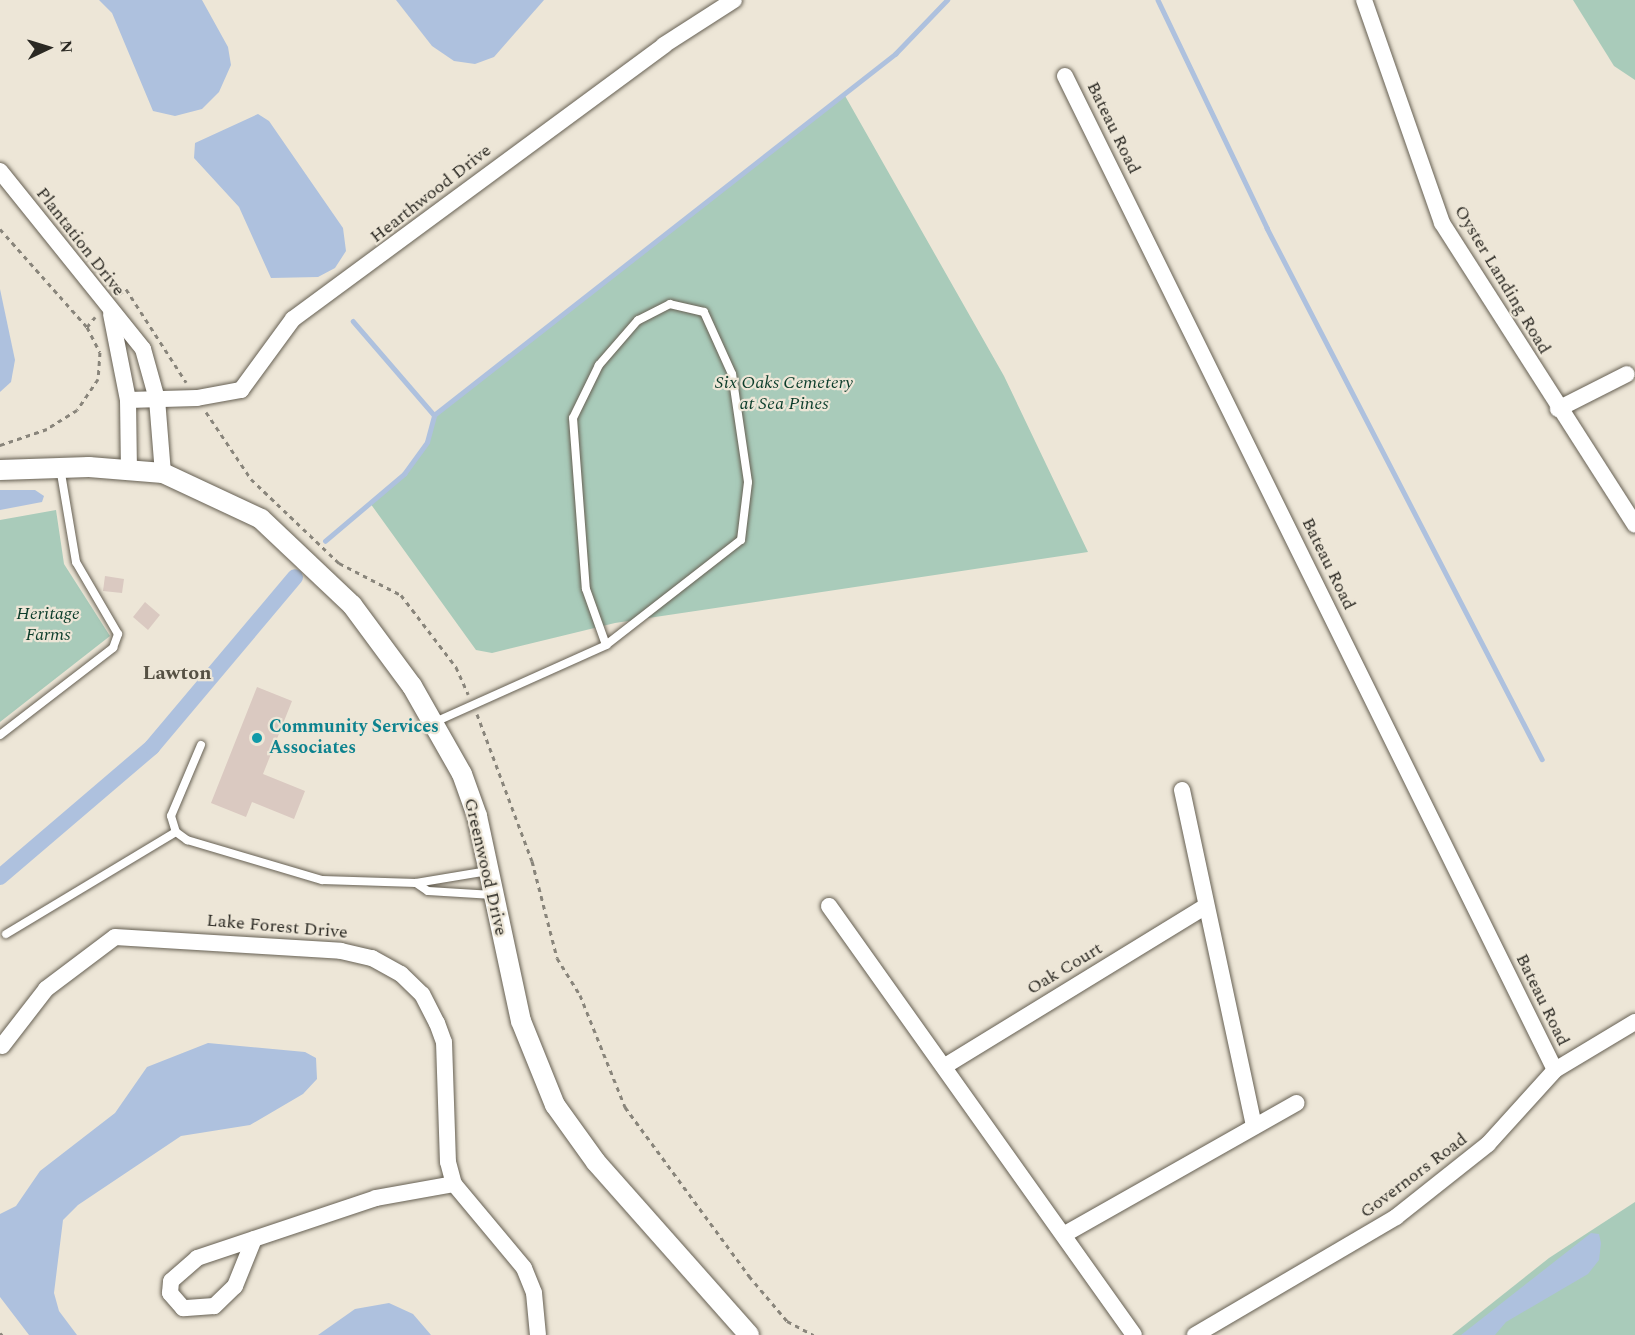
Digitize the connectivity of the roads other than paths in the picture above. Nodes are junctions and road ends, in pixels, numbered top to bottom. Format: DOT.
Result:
graph roads {
  1 [pos="734,0"];
  2 [pos="1364,0"];
  3 [pos="1065,76"];
  4 [pos="0,171"];
  5 [pos="111,314"];
  6 [pos="1627,374"];
  7 [pos="157,399"];
  8 [pos="128,400"];
  9 [pos="1558,409"];
  10 [pos="60,467"];
  11 [pos="0,470"];
  12 [pos="129,471"];
  13 [pos="163,473"];
  14 [pos="1635,525"];
  15 [pos="606,645"];
  16 [pos="435,722"];
  17 [pos="0,735"];
  18 [pos="201,745"];
  19 [pos="1182,790"];
  20 [pos="176,832"];
  21 [pos="488,871"];
  22 [pos="416,883"];
  23 [pos="493,895"];
  24 [pos="829,906"];
  25 [pos="1206,906"];
  26 [pos="6,934"];
  27 [pos="1635,1022"];
  28 [pos="2,1046"];
  29 [pos="945,1066"];
  30 [pos="1555,1070"];
  31 [pos="1297,1103"];
  32 [pos="1254,1126"];
  33 [pos="454,1184"];
  34 [pos="1065,1234"];
  35 [pos="254,1239"];
  36 [pos="538,1335"];
  37 [pos="750,1335"];
  38 [pos="1134,1335"];
  39 [pos="1195,1335"];
  1 -- 7 [label="street, Hearthwood Drive"];
  2 -- 9 [label="street, Oyster Landing Road"];
  3 -- 30 [label="street, Bateau Road"];
  4 -- 5 [label="street, Plantation Drive"];
  5 -- 7 [label="street, Plantation Drive"];
  5 -- 8 [label="street"];
  6 -- 9 [label="street"];
  7 -- 8 [label="street, Hearthwood Drive"];
  7 -- 13 [label="street, Plantation Drive"];
  8 -- 12 [label="street"];
  9 -- 14 [label="street, Oyster Landing Road"];
  10 -- 11 [label="street, Greenwood Drive"];
  10 -- 12 [label="street, Greenwood Drive"];
  10 -- 17 [label="lane"];
  12 -- 13 [label="street, Greenwood Drive"];
  13 -- 16 [label="street, Greenwood Drive"];
  15 -- 15 [label="lane"];
  15 -- 16 [label="lane"];
  16 -- 21 [label="street, Greenwood Drive"];
  18 -- 20 [label="lane"];
  19 -- 25 [label="street"];
  20 -- 22 [label="lane"];
  20 -- 26 [label="lane"];
  21 -- 22 [label="lane"];
  21 -- 23 [label="street, Greenwood Drive"];
  22 -- 23 [label="lane"];
  23 -- 37 [label="street, Greenwood Drive"];
  24 -- 29 [label="street"];
  25 -- 29 [label="street, Oak Court"];
  25 -- 32 [label="street"];
  27 -- 30 [label="street, Governors Road"];
  28 -- 33 [label="street, Lake Forest Drive"];
  29 -- 34 [label="street"];
  30 -- 39 [label="street, Governors Road"];
  31 -- 32 [label="street"];
  32 -- 34 [label="street"];
  33 -- 35 [label="street"];
  33 -- 36 [label="street, Lake Forest Drive"];
  34 -- 38 [label="street"];
  35 -- 35 [label="street"];
}
